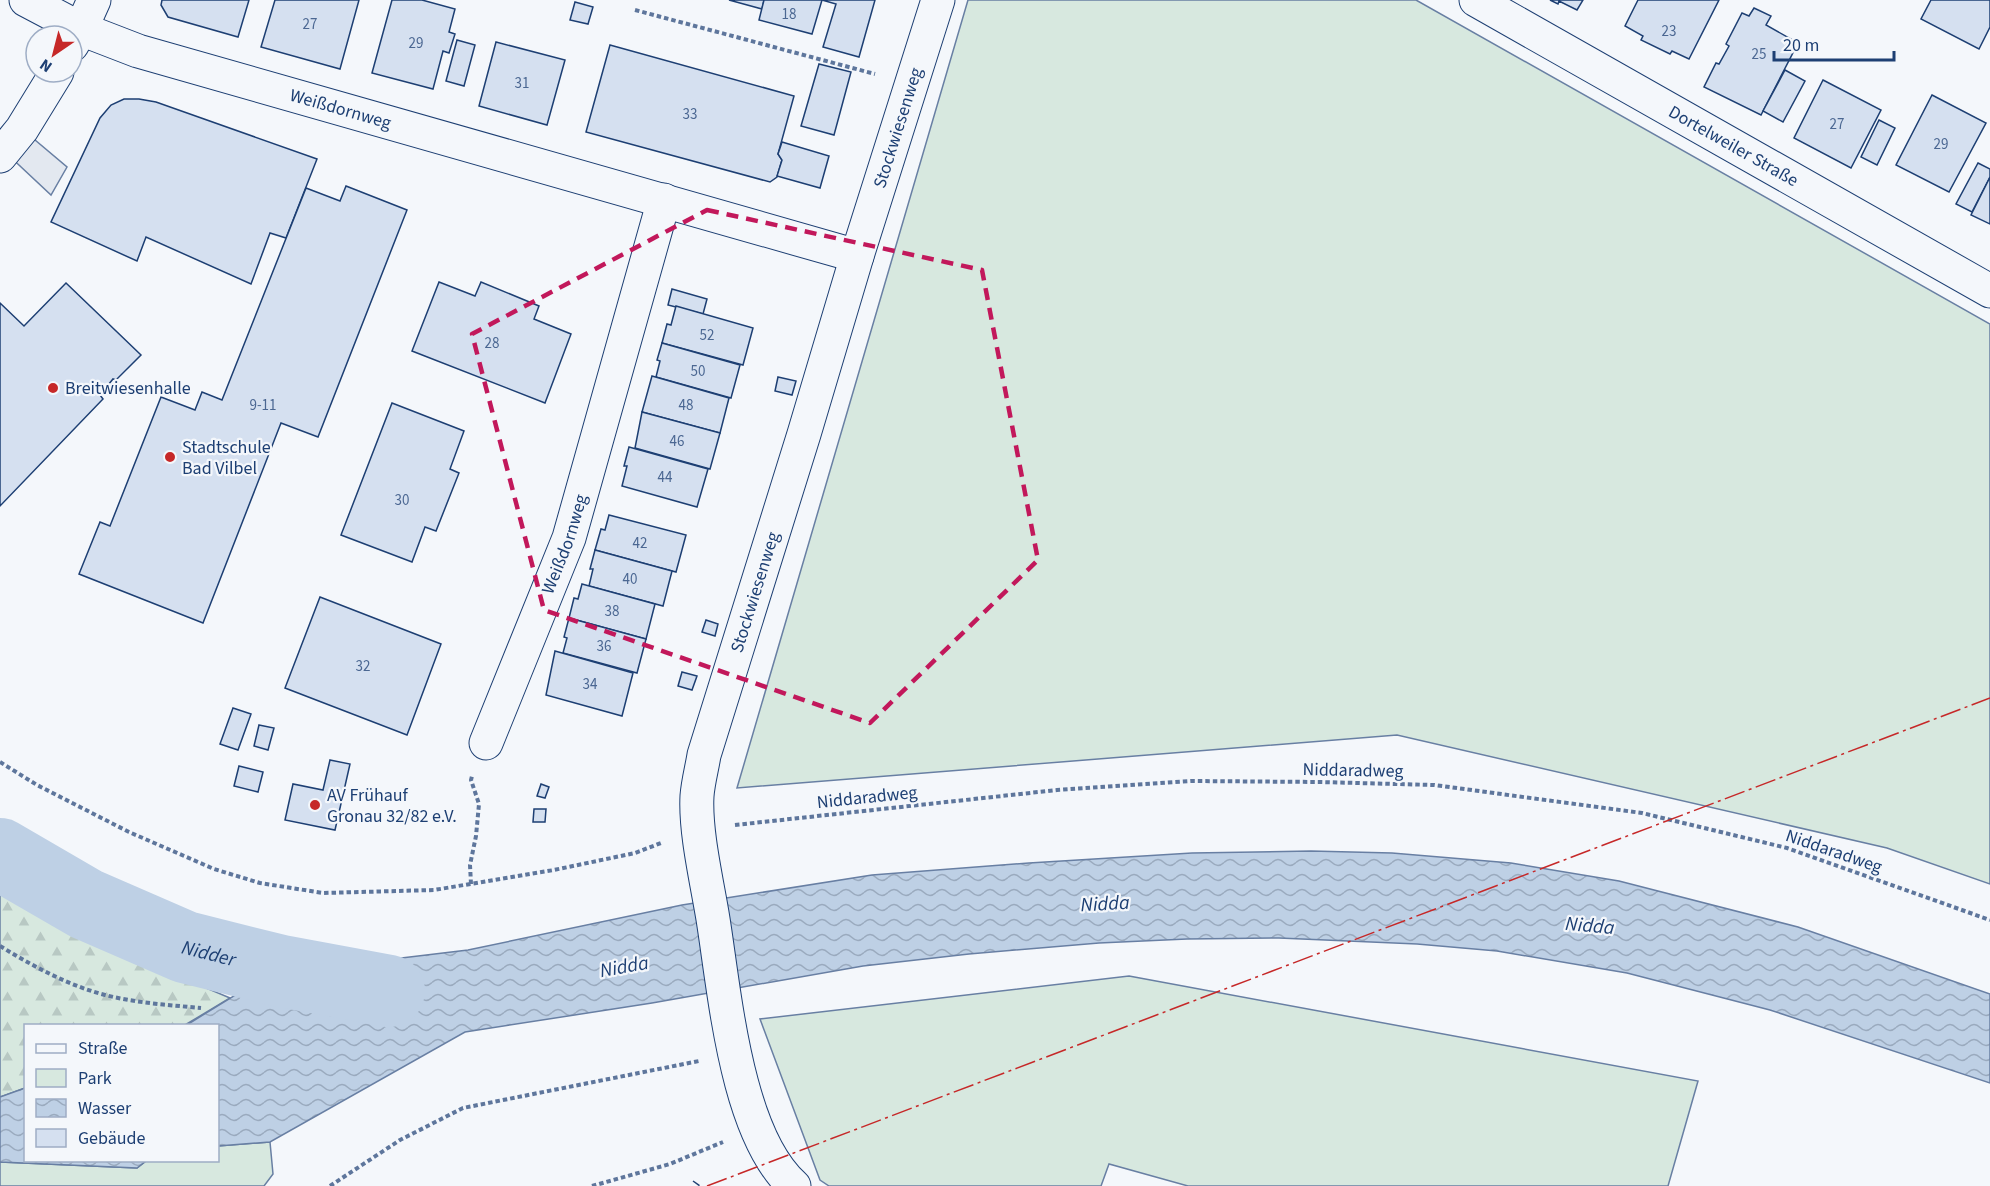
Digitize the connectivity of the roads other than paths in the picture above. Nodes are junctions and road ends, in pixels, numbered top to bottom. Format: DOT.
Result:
graph roads {
  1 [pos="26,0"];
  2 [pos="938,0"];
  3 [pos="1476,0"];
  4 [pos="80,24"];
  5 [pos="84,26"];
  6 [pos="50,84"];
  7 [pos="0,156"];
  8 [pos="664,200"];
  9 [pos="857,256"];
  10 [pos="1990,291"];
  11 [pos="486,743"];
  12 [pos="794,1186"];
  1 -- 4 [label="street, Weißdornweg"];
  2 -- 9 [label="street, Stockwiesenweg"];
  3 -- 10 [label="street, Dortelweiler Straße"];
  5 -- 8 [label="street, Weißdornweg"];
  6 -- 7 [label="street"];
  8 -- 9 [label="street, Weißdornweg"];
  8 -- 11 [label="street, Weißdornweg"];
  9 -- 12 [label="street, Stockwiesenweg"];
}
